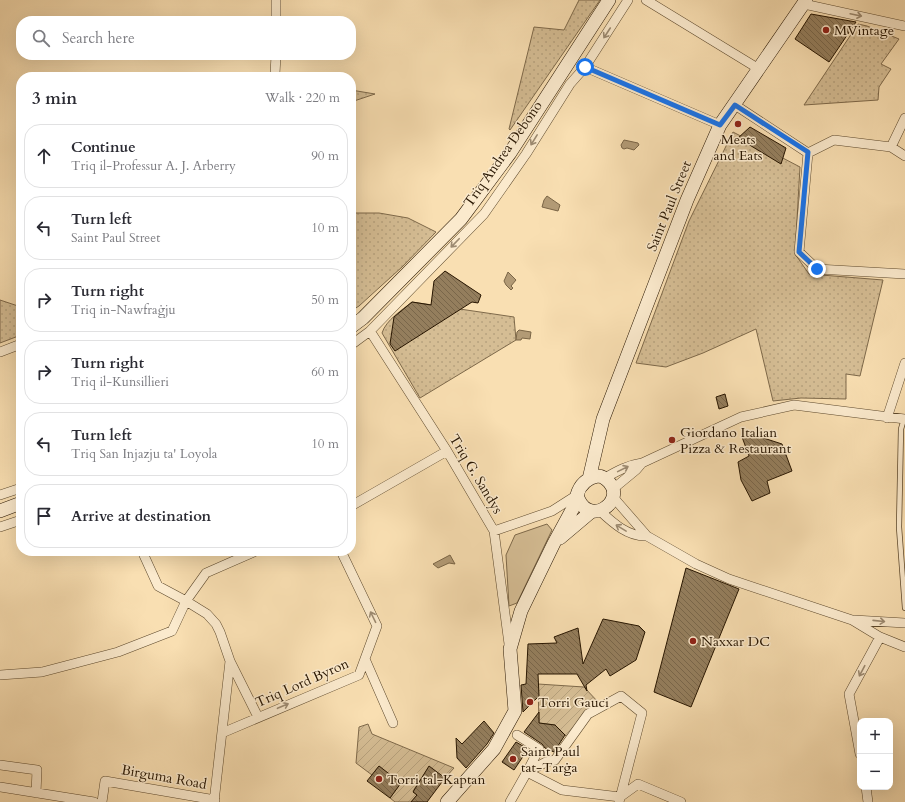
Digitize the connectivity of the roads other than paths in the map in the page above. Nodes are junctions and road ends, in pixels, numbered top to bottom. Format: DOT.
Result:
graph roads {
  1 [pos="276,0"];
  2 [pos="609,0"];
  3 [pos="628,0"];
  4 [pos="646,0"];
  5 [pos="805,2"];
  6 [pos="276,16"];
  7 [pos="905,26"];
  8 [pos="276,60"];
  9 [pos="585,67"];
  10 [pos="759,69"];
  11 [pos="276,72"];
  12 [pos="735,105"];
  13 [pos="905,118"];
  14 [pos="720,125"];
  15 [pos="891,147"];
  16 [pos="808,152"];
  17 [pos="905,156"];
  18 [pos="905,274"];
  19 [pos="356,323"];
  20 [pos="370,331"];
  21 [pos="356,341"];
  22 [pos="16,346"];
  23 [pos="0,352"];
  24 [pos="905,363"];
  25 [pos="887,418"];
  26 [pos="904,419"];
  27 [pos="447,451"];
  28 [pos="642,463"];
  29 [pos="598,478"];
  30 [pos="16,490"];
  31 [pos="613,493"];
  32 [pos="0,495"];
  33 [pos="578,497"];
  34 [pos="356,503"];
  35 [pos="16,505"];
  36 [pos="0,511"];
  37 [pos="596,511"];
  38 [pos="16,522"];
  39 [pos="0,527"];
  40 [pos="494,531"];
  41 [pos="647,536"];
  42 [pos="554,542"];
  43 [pos="144,556"];
  44 [pos="245,556"];
  45 [pos="343,556"];
  46 [pos="186,601"];
  47 [pos="905,608"];
  48 [pos="852,620"];
  49 [pos="905,623"];
  50 [pos="880,637"];
  51 [pos="905,647"];
  52 [pos="510,649"];
  53 [pos="365,659"];
  54 [pos="230,661"];
  55 [pos="0,675"];
  56 [pos="258,717"];
  57 [pos="393,723"];
  58 [pos="222,733"];
  59 [pos="517,735"];
  60 [pos="857,736"];
  61 [pos="0,765"];
  62 [pos="527,772"];
  63 [pos="0,787"];
  64 [pos="866,790"];
  65 [pos="36,793"];
  66 [pos="620,800"];
  67 [pos="215,801"];
  68 [pos="94,802"];
  69 [pos="102,802"];
  70 [pos="447,802"];
  71 [pos="510,802"];
  72 [pos="681,802"];
  73 [pos="868,802"];
  1 -- 6 [label="street"];
  2 -- 19 [label="main road, Triq Andrea Debono"];
  3 -- 9 [label="street, Triq Andrea Debono, one-way"];
  4 -- 10 [label="street"];
  5 -- 7 [label="street, one-way"];
  5 -- 10 [label="main road, Saint Paul Street"];
  8 -- 11 [label="street"];
  9 -- 14 [label="street"];
  9 -- 20 [label="street, Triq Andrea Debono, one-way"];
  10 -- 12 [label="main road, Saint Paul Street"];
  12 -- 14 [label="main road, Saint Paul Street"];
  12 -- 16 [label="street"];
  13 -- 15 [label="street"];
  14 -- 29 [label="main road, Saint Paul Street"];
  15 -- 16 [label="street"];
  15 -- 17 [label="street"];
  16 -- 18 [label="street"];
  20 -- 21 [label="street, Triq Andrea Debono"];
  20 -- 27 [label="street, Triq G. Sandys"];
  22 -- 23 [label="street"];
  24 -- 25 [label="street"];
  25 -- 26 [label="street"];
  25 -- 28 [label="street"];
  26 -- 47 [label="lane"];
  27 -- 34 [label="street"];
  27 -- 40 [label="street, Triq G. Sandys"];
  29 -- 28 [label="street, one-way"];
  28 -- 31 [label="street"];
  29 -- 31 [label="main road"];
  29 -- 33 [label="main road, Saint Paul Street"];
  30 -- 32 [label="street"];
  31 -- 37 [label="main road, Saint Paul Street"];
  31 -- 41 [label="street"];
  33 -- 37 [label="main road"];
  33 -- 40 [label="street"];
  33 -- 42 [label="main road, Saint Paul Street"];
  35 -- 36 [label="main road"];
  41 -- 37 [label="street, one-way"];
  37 -- 42 [label="main road, Saint Paul Street"];
  38 -- 39 [label="street"];
  40 -- 52 [label="street, Triq G. Sandys"];
  41 -- 48 [label="street"];
  42 -- 52 [label="main road, Saint Paul Street"];
  43 -- 46 [label="street"];
  44 -- 46 [label="street"];
  53 -- 45 [label="street, Triq Lord Byron, one-way"];
  46 -- 54 [label="street"];
  46 -- 55 [label="street"];
  48 -- 49 [label="street, one-way"];
  48 -- 50 [label="street"];
  50 -- 51 [label="street"];
  50 -- 60 [label="street, one-way"];
  52 -- 70 [label="main road, Saint Paul Street"];
  56 -- 53 [label="street, Triq Lord Byron, one-way"];
  53 -- 57 [label="street"];
  54 -- 56 [label="street"];
  54 -- 58 [label="street"];
  56 -- 58 [label="street, Triq Lord Byron"];
  58 -- 67 [label="street"];
  59 -- 62 [label="street"];
  61 -- 65 [label="street"];
  62 -- 66 [label="street"];
  62 -- 66 [label="street"];
  62 -- 71 [label="street"];
  63 -- 65 [label="street"];
  64 -- 73 [label="street"];
  65 -- 68 [label="street"];
  66 -- 72 [label="street"];
  67 -- 69 [label="street, Birguma Road"];
}
